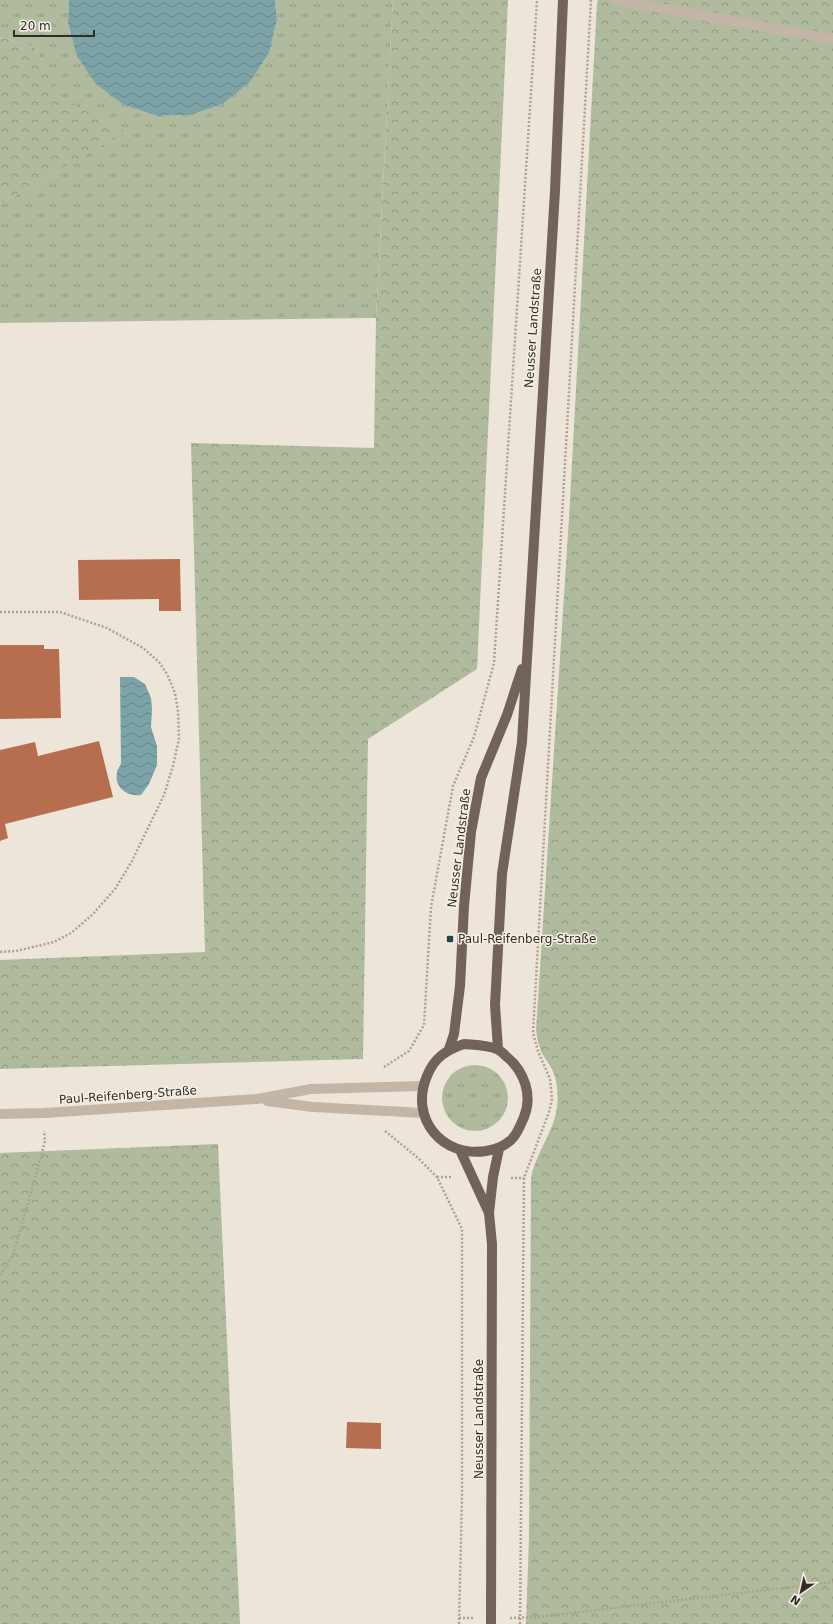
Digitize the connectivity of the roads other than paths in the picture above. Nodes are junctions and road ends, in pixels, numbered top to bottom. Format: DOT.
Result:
graph roads {
  1 [pos="564,0"];
  2 [pos="615,0"];
  3 [pos="833,39"];
  4 [pos="526,657"];
  5 [pos="449,1049"];
  6 [pos="498,1049"];
  7 [pos="422,1086"];
  8 [pos="257,1099"];
  9 [pos="423,1113"];
  10 [pos="0,1114"];
  11 [pos="499,1149"];
  12 [pos="460,1150"];
  13 [pos="489,1213"];
  14 [pos="492,1621"];
  1 -- 4 [label="main road, Neusser Landstraße"];
  2 -- 3 [label="street"];
  4 -- 5 [label="main road, Neusser Landstraße"];
  4 -- 6 [label="main road, Neusser Landstraße"];
  5 -- 6 [label="main road"];
  5 -- 7 [label="main road, Neusser Landstraße"];
  6 -- 11 [label="main road"];
  7 -- 8 [label="street, Paul-Reifenberg-Straße"];
  7 -- 9 [label="main road, Neusser Landstraße"];
  8 -- 9 [label="street, Paul-Reifenberg-Straße"];
  8 -- 10 [label="street, Paul-Reifenberg-Straße"];
  9 -- 12 [label="main road, Neusser Landstraße"];
  11 -- 12 [label="main road, Neusser Landstraße"];
  11 -- 13 [label="main road, Neusser Landstraße"];
  12 -- 13 [label="main road, Neusser Landstraße"];
  13 -- 14 [label="main road, Neusser Landstraße"];
}
